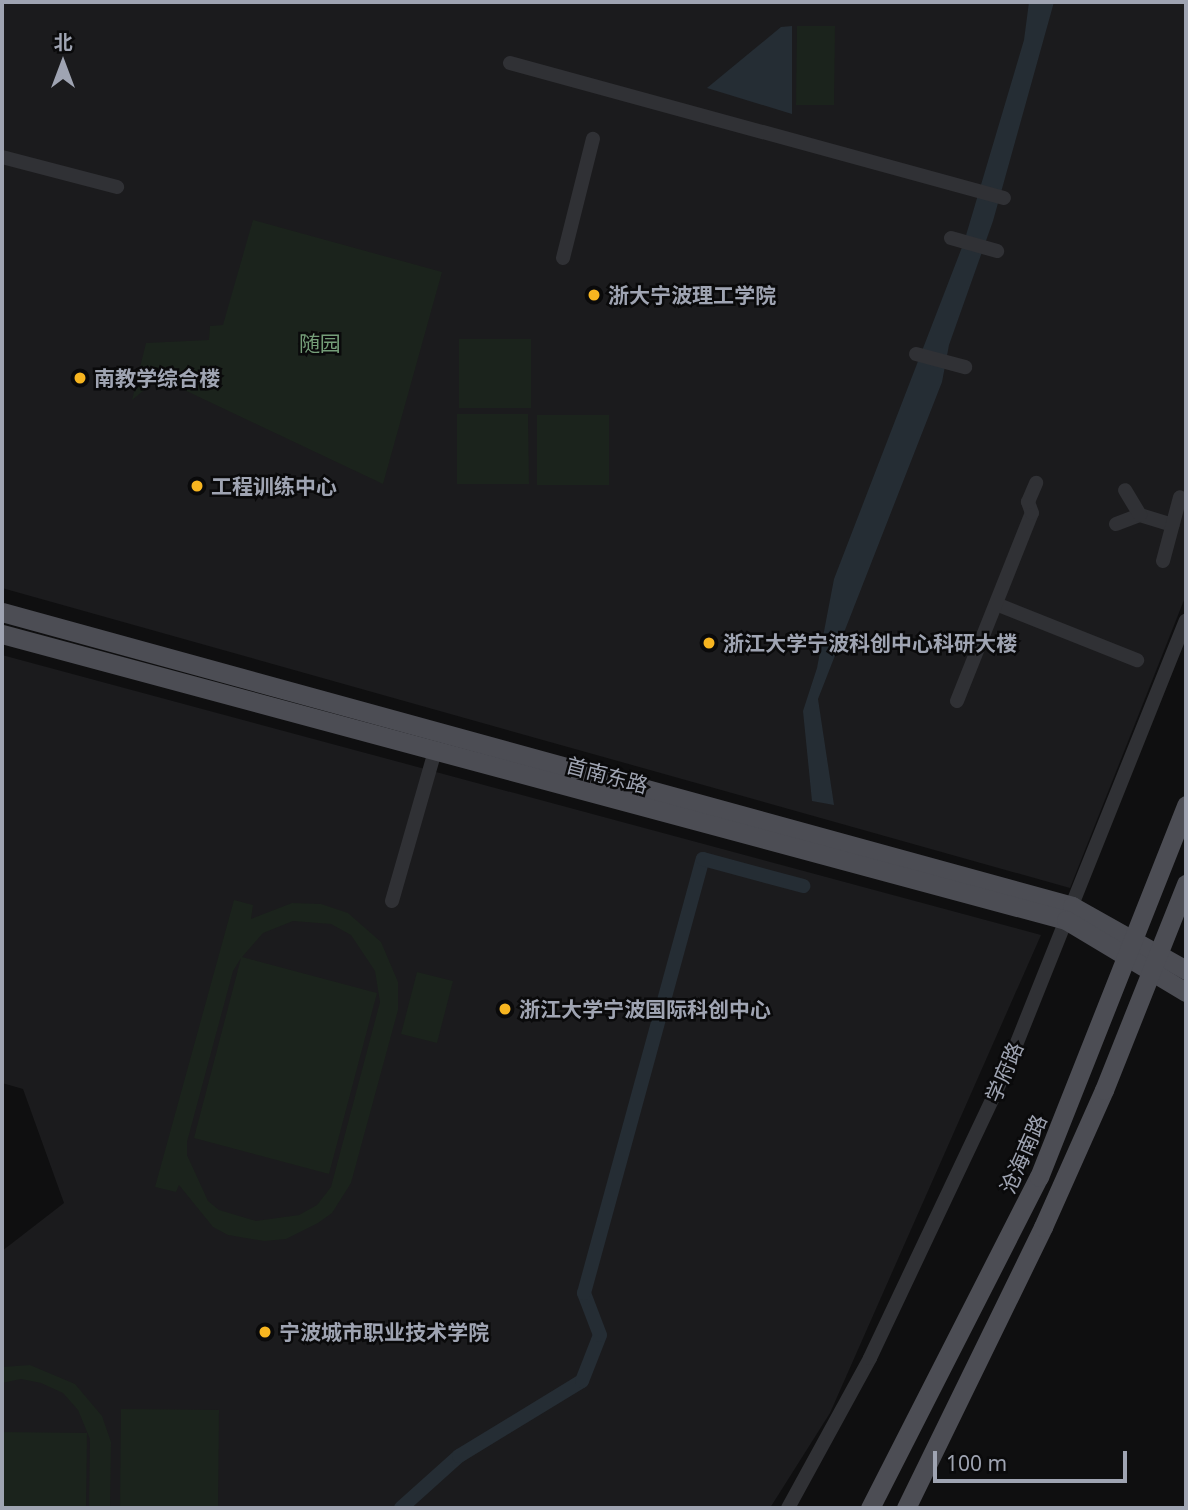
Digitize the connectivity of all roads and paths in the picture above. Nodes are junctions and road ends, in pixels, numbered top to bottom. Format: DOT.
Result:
graph roads {
  1 [pos="510,63"];
  2 [pos="593,139"];
  3 [pos="2,157"];
  4 [pos="117,187"];
  5 [pos="1004,198"];
  6 [pos="951,238"];
  7 [pos="992,249"];
  8 [pos="563,258"];
  9 [pos="916,354"];
  10 [pos="959,366"];
  11 [pos="1036,483"];
  12 [pos="1125,490"];
  13 [pos="1180,497"];
  14 [pos="1140,515"];
  15 [pos="1116,524"];
  16 [pos="1172,525"];
  17 [pos="1163,561"];
  18 [pos="996,604"];
  19 [pos="2,612"];
  20 [pos="1186,621"];
  21 [pos="2,634"];
  22 [pos="1137,660"];
  23 [pos="957,701"];
  24 [pos="435,751"];
  25 [pos="1186,805"];
  26 [pos="1186,884"];
  27 [pos="392,901"];
  28 [pos="1069,913"];
  29 [pos="1132,949"];
  30 [pos="1155,963"];
  31 [pos="1186,970"];
  32 [pos="1186,992"];
  33 [pos="788,1508"];
  34 [pos="870,1508"];
  35 [pos="906,1508"];
  1 -- 5 [label="street"];
  2 -- 8 [label="street"];
  3 -- 4 [label="street"];
  6 -- 7 [label="street"];
  9 -- 10 [label="street"];
  11 -- 18 [label="street"];
  12 -- 14 [label="street"];
  13 -- 16 [label="street"];
  14 -- 15 [label="street"];
  14 -- 16 [label="street"];
  16 -- 17 [label="street"];
  18 -- 22 [label="street"];
  18 -- 23 [label="street"];
  19 -- 28 [label="main road, 首南东路"];
  20 -- 28 [label="street, 学府路"];
  21 -- 24 [label="main road, 首南东路"];
  24 -- 27 [label="street"];
  24 -- 28 [label="main road, 首南东路"];
  25 -- 29 [label="main road, 沧海南路"];
  26 -- 30 [label="main road"];
  28 -- 29 [label="main road, 首南东路"];
  28 -- 33 [label="street, 学府路"];
  29 -- 30 [label="main road, 首南东路"];
  29 -- 34 [label="main road, 沧海南路"];
  30 -- 31 [label="main road, 首南东路"];
  30 -- 32 [label="main road, 首南东路"];
  30 -- 35 [label="main road"];
}
